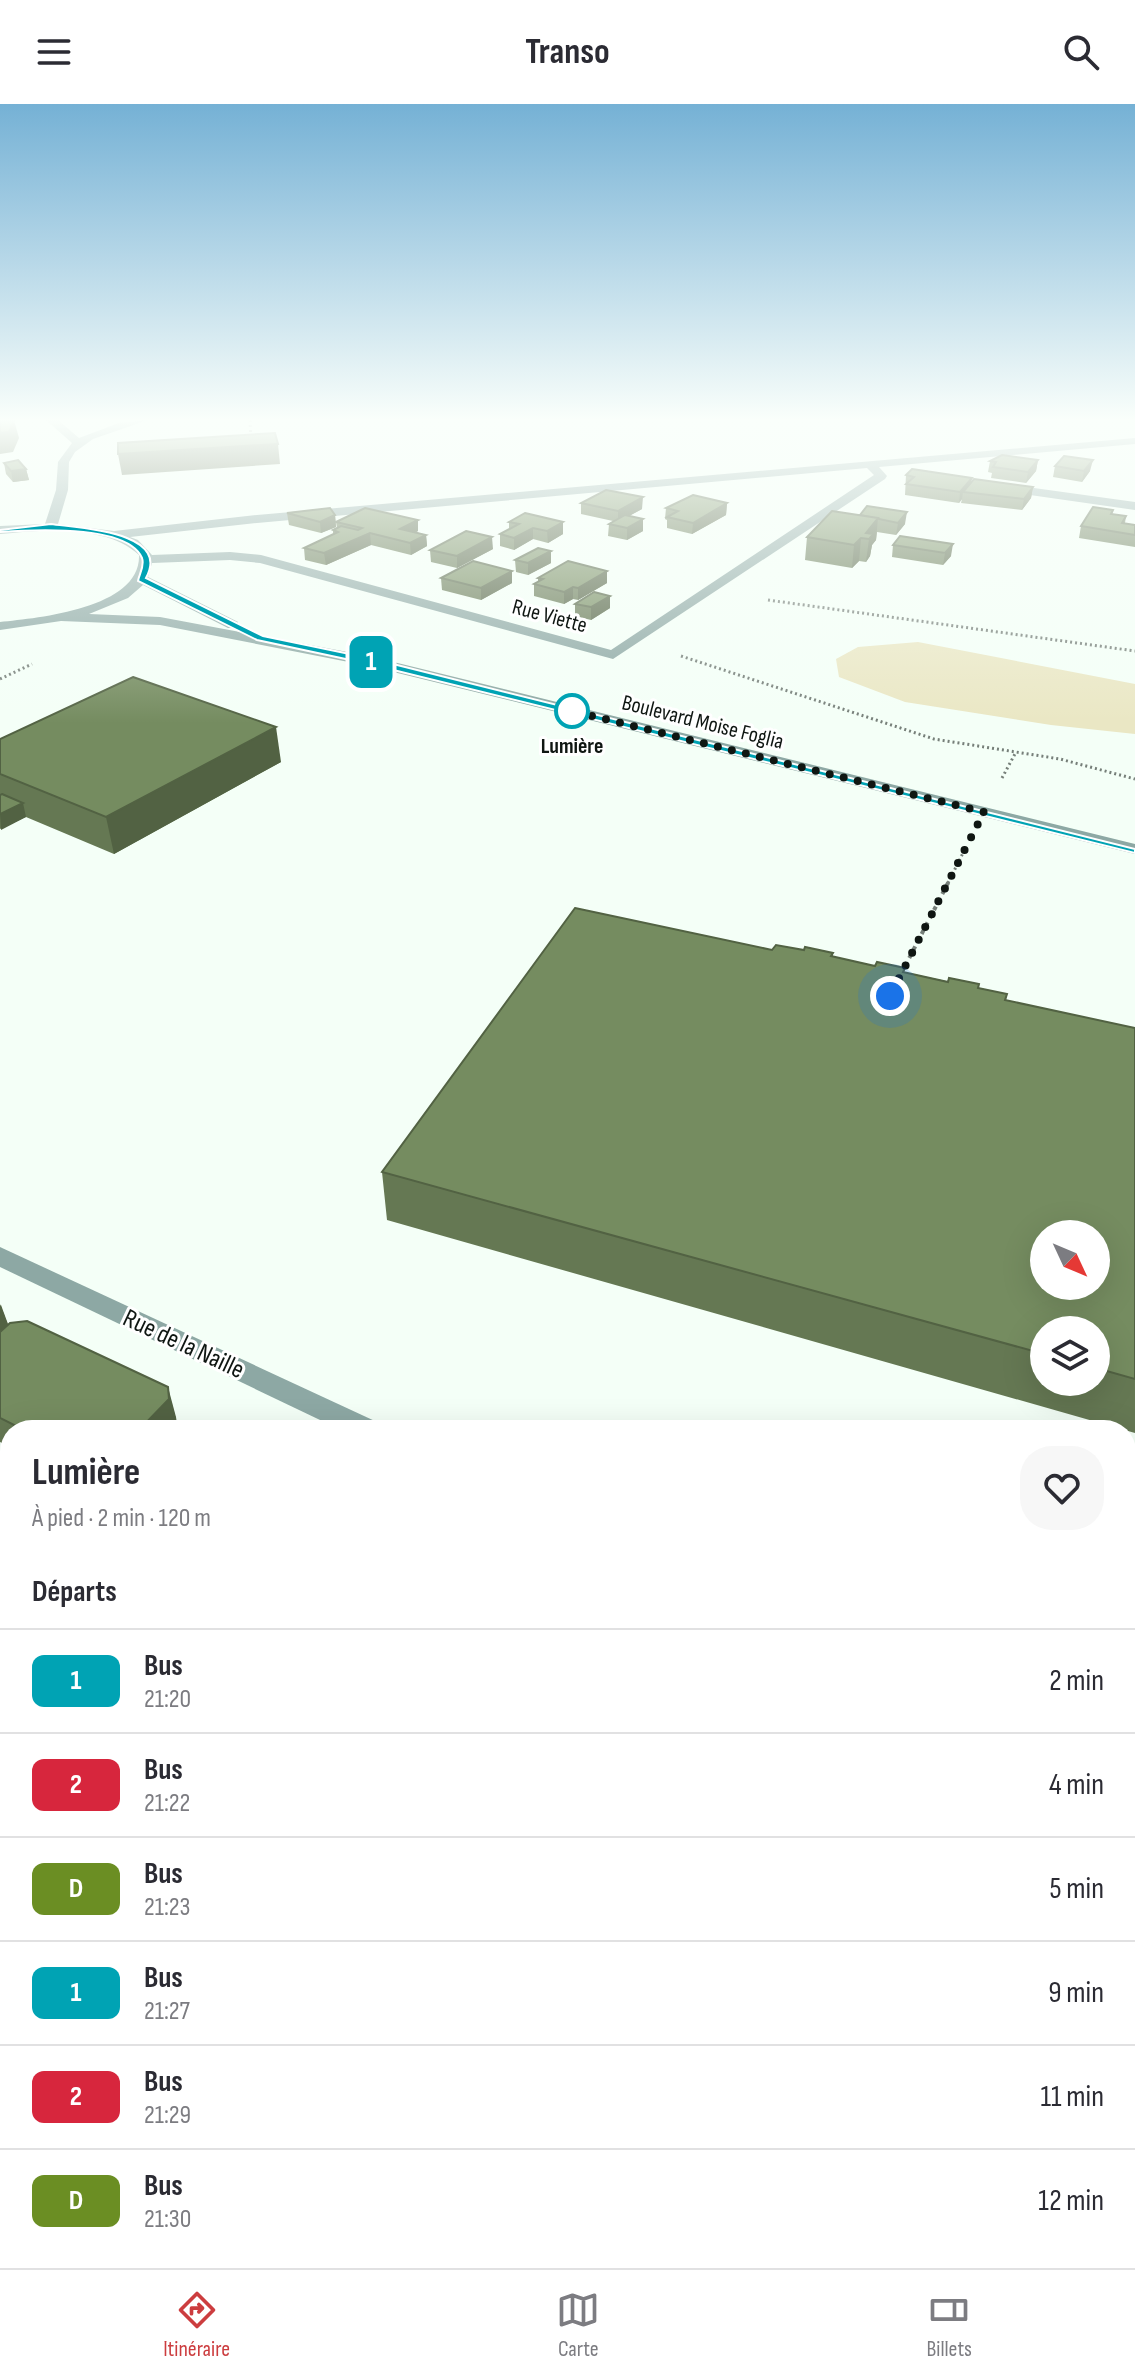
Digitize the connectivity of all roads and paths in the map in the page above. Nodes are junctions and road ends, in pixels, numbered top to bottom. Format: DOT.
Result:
graph roads {
  1 [pos="53,521"];
  2 [pos="239,521"];
  3 [pos="250,521"];
  4 [pos="814,521"];
  5 [pos="51,526"];
  6 [pos="0,530"];
  7 [pos="115,535"];
  8 [pos="147,558"];
  9 [pos="141,579"];
  10 [pos="706,593"];
  11 [pos="62,617"];
  12 [pos="17,625"];
  13 [pos="0,626"];
  14 [pos="0,635"];
  15 [pos="260,638"];
  16 [pos="634,641"];
  17 [pos="1135,651"];
  18 [pos="1016,752"];
  19 [pos="1135,779"];
  20 [pos="984,812"];
  21 [pos="1135,849"];
  22 [pos="896,984"];
  23 [pos="0,1256"];
  24 [pos="346,1420"];
  1 -- 5 [label="street"];
  2 -- 7 [label="street"];
  3 -- 8 [label="street"];
  4 -- 10 [label="street, Rue Viette"];
  5 -- 6 [label="street"];
  5 -- 7 [label="street"];
  7 -- 8 [label="street"];
  8 -- 9 [label="street"];
  8 -- 16 [label="street, Rue Viette"];
  9 -- 11 [label="street"];
  9 -- 15 [label="street, Boulevard Moise Foglia"];
  10 -- 16 [label="street, Rue Viette"];
  10 -- 17 [label="path"];
  11 -- 12 [label="street"];
  11 -- 15 [label="street, Boulevard Moise Foglia"];
  12 -- 13 [label="street"];
  12 -- 14 [label="street"];
  15 -- 20 [label="street, Boulevard Moise Foglia"];
  16 -- 18 [label="path"];
  18 -- 19 [label="path"];
  18 -- 20 [label="path"];
  20 -- 21 [label="street, Boulevard Moise Foglia"];
  20 -- 22 [label="path"];
  23 -- 24 [label="street, Rue de la Naille"];
}
